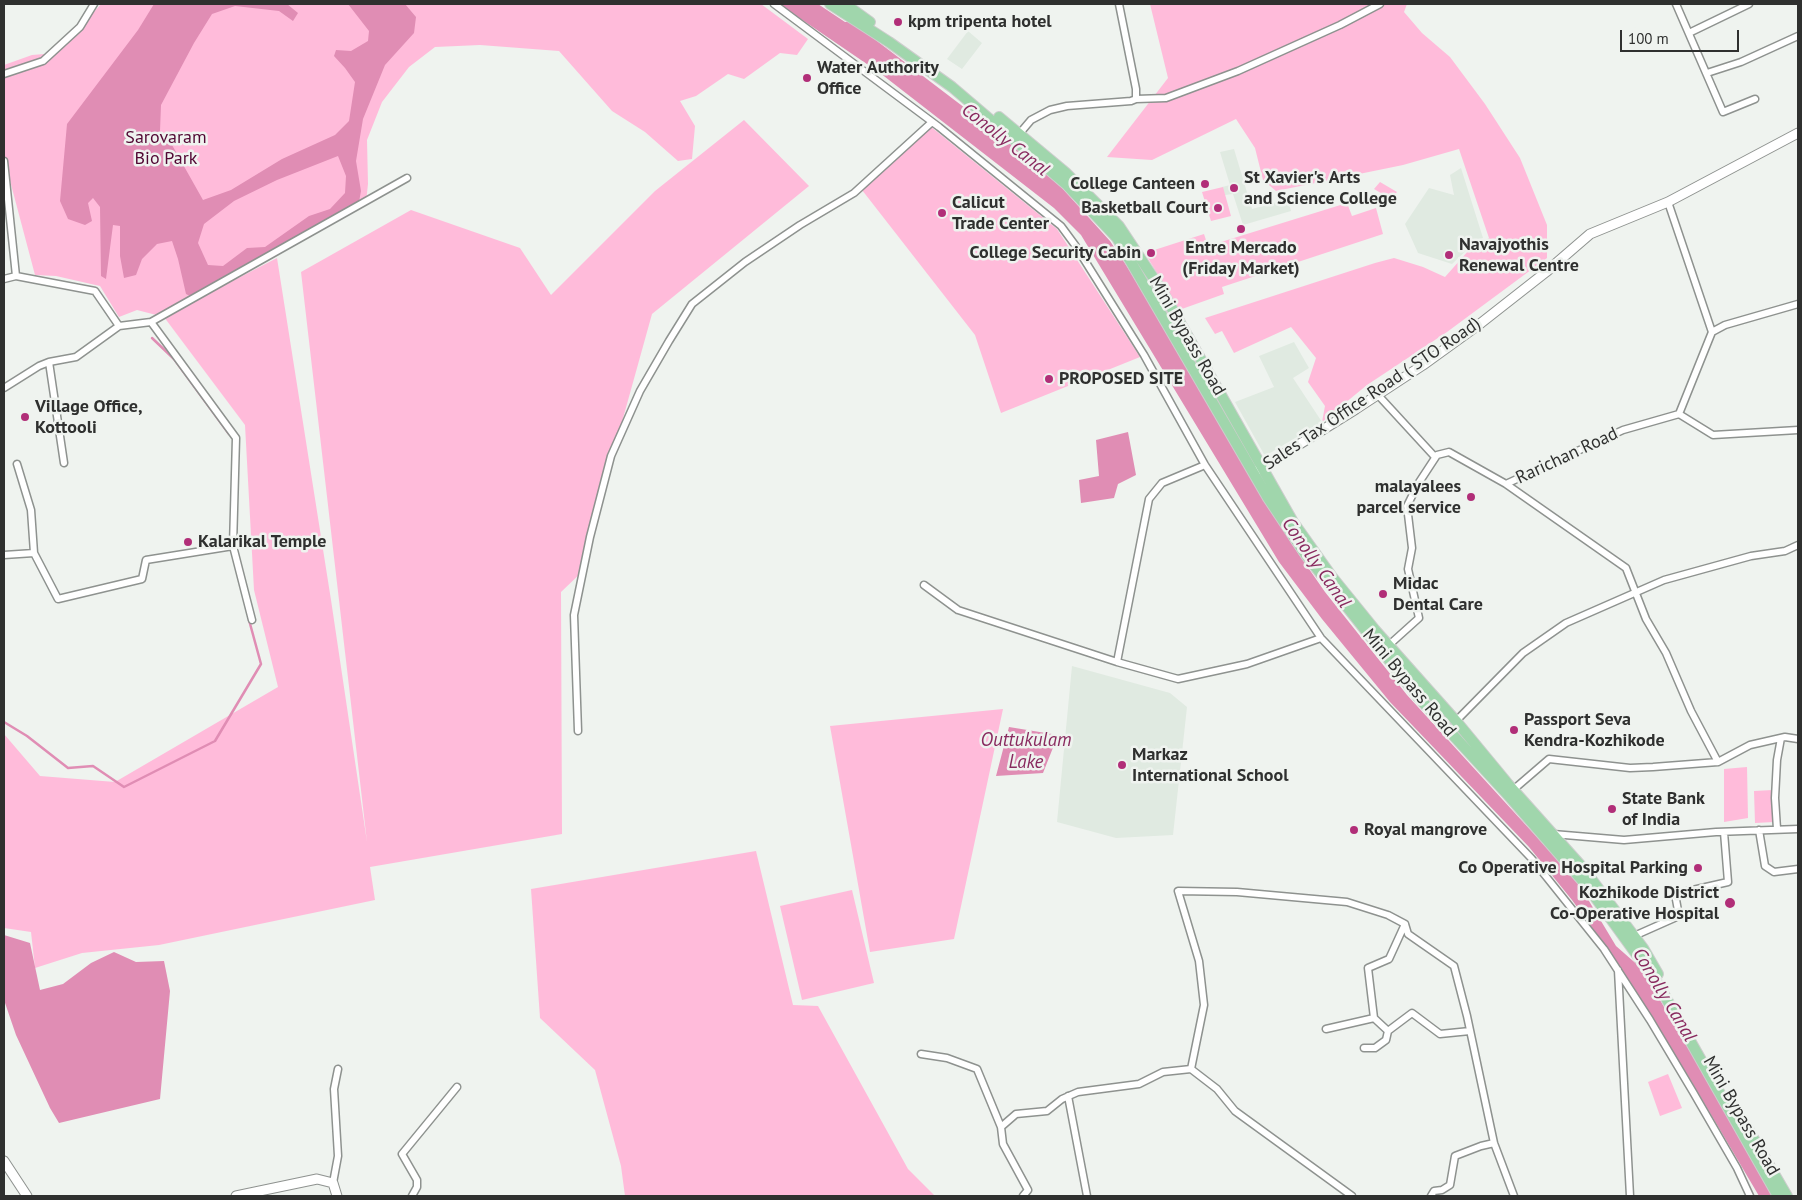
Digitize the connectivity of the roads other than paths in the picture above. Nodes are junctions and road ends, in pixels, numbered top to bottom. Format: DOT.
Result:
graph roads {
  1 [pos="94,4"];
  2 [pos="774,4"];
  3 [pos="830,4"];
  4 [pos="845,4"];
  5 [pos="1119,4"];
  6 [pos="1380,4"];
  7 [pos="1676,4"];
  8 [pos="1749,4"];
  9 [pos="1689,33"];
  10 [pos="1798,36"];
  11 [pos="1707,73"];
  12 [pos="4,74"];
  13 [pos="1136,99"];
  14 [pos="1755,99"];
  15 [pos="932,122"];
  16 [pos="1798,133"];
  17 [pos="1020,134"];
  18 [pos="4,162"];
  19 [pos="407,178"];
  20 [pos="1668,202"];
  21 [pos="16,276"];
  22 [pos="4,279"];
  23 [pos="1798,304"];
  24 [pos="151,322"];
  25 [pos="119,326"];
  26 [pos="1712,332"];
  27 [pos="49,362"];
  28 [pos="4,388"];
  29 [pos="1378,395"];
  30 [pos="1680,414"];
  31 [pos="1798,430"];
  32 [pos="1435,456"];
  33 [pos="64,462"];
  34 [pos="17,464"];
  35 [pos="1205,465"];
  36 [pos="1258,470"];
  37 [pos="1506,484"];
  38 [pos="1798,545"];
  39 [pos="233,546"];
  40 [pos="34,553"];
  41 [pos="4,555"];
  42 [pos="924,585"];
  43 [pos="1636,592"];
  44 [pos="252,620"];
  45 [pos="1320,638"];
  46 [pos="1388,645"];
  47 [pos="1117,662"];
  48 [pos="1456,721"];
  49 [pos="578,730"];
  50 [pos="1781,738"];
  51 [pos="1798,739"];
  52 [pos="1718,762"];
  53 [pos="1513,790"];
  54 [pos="1777,829"];
  55 [pos="1798,829"];
  56 [pos="1759,830"];
  57 [pos="1724,832"];
  58 [pos="1553,834"];
  59 [pos="1798,869"];
  60 [pos="1405,924"];
  61 [pos="1634,936"];
  62 [pos="1618,970"];
  63 [pos="1374,1018"];
  64 [pos="1326,1029"];
  65 [pos="1388,1031"];
  66 [pos="1470,1031"];
  67 [pos="1364,1048"];
  68 [pos="921,1054"];
  69 [pos="1190,1069"];
  70 [pos="338,1070"];
  71 [pos="457,1087"];
  72 [pos="1068,1096"];
  73 [pos="1001,1127"];
  74 [pos="1494,1143"];
  75 [pos="4,1161"];
  76 [pos="333,1183"];
  77 [pos="27,1196"];
  78 [pos="236,1196"];
  79 [pos="337,1196"];
  80 [pos="412,1196"];
  81 [pos="1023,1196"];
  82 [pos="1087,1196"];
  83 [pos="1352,1196"];
  84 [pos="1431,1196"];
  85 [pos="1514,1196"];
  86 [pos="1630,1196"];
  87 [pos="1750,1196"];
  88 [pos="1778,1196"];
  89 [pos="1787,1196"];
  1 -- 12 [label="street"];
  2 -- 15 [label="street"];
  3 -- 36 [label="main road, Mini Bypass Road"];
  4 -- 17 [label="main road, Mini Bypass Road"];
  5 -- 13 [label="street"];
  6 -- 13 [label="street"];
  7 -- 9 [label="street"];
  8 -- 9 [label="street"];
  9 -- 11 [label="street"];
  10 -- 11 [label="street"];
  11 -- 14 [label="street"];
  13 -- 17 [label="street"];
  15 -- 35 [label="street"];
  15 -- 49 [label="street"];
  16 -- 20 [label="street, Sales Tax Office Road ( STO Road)"];
  17 -- 36 [label="main road, Mini Bypass Road"];
  18 -- 21 [label="street"];
  19 -- 24 [label="street"];
  20 -- 26 [label="street"];
  20 -- 29 [label="street, Sales Tax Office Road ( STO Road)"];
  21 -- 22 [label="street"];
  21 -- 25 [label="street"];
  23 -- 26 [label="street"];
  24 -- 25 [label="street"];
  24 -- 39 [label="street"];
  25 -- 27 [label="street"];
  26 -- 30 [label="street"];
  27 -- 28 [label="street"];
  27 -- 33 [label="street"];
  29 -- 32 [label="street"];
  29 -- 36 [label="street, Sales Tax Office Road ( STO Road)"];
  30 -- 31 [label="street"];
  30 -- 37 [label="street, Rarichan Road"];
  32 -- 37 [label="street, Rarichan Road"];
  32 -- 46 [label="street"];
  34 -- 40 [label="street"];
  35 -- 45 [label="street"];
  35 -- 47 [label="street"];
  36 -- 46 [label="main road, Mini Bypass Road"];
  36 -- 88 [label="main road, Mini Bypass Road"];
  37 -- 43 [label="street"];
  38 -- 43 [label="street"];
  39 -- 40 [label="street"];
  39 -- 44 [label="street"];
  40 -- 41 [label="street"];
  42 -- 47 [label="street"];
  43 -- 48 [label="street"];
  43 -- 52 [label="street"];
  45 -- 47 [label="street"];
  45 -- 62 [label="street"];
  46 -- 48 [label="main road, Mini Bypass Road"];
  48 -- 53 [label="main road, Mini Bypass Road"];
  50 -- 51 [label="street"];
  50 -- 52 [label="street"];
  50 -- 54 [label="street"];
  52 -- 53 [label="street"];
  53 -- 58 [label="main road, Mini Bypass Road"];
  54 -- 55 [label="street"];
  54 -- 56 [label="street"];
  56 -- 57 [label="street"];
  56 -- 59 [label="street"];
  57 -- 58 [label="street"];
  57 -- 61 [label="street"];
  58 -- 61 [label="main road, Mini Bypass Road"];
  60 -- 63 [label="street"];
  60 -- 66 [label="street"];
  60 -- 69 [label="street"];
  61 -- 89 [label="main road, Mini Bypass Road"];
  62 -- 86 [label="street"];
  62 -- 87 [label="street"];
  63 -- 64 [label="street"];
  63 -- 65 [label="street"];
  65 -- 66 [label="street"];
  65 -- 67 [label="street"];
  66 -- 74 [label="street"];
  68 -- 73 [label="street"];
  69 -- 72 [label="street"];
  69 -- 83 [label="street"];
  70 -- 76 [label="street"];
  71 -- 80 [label="street"];
  72 -- 73 [label="street"];
  72 -- 82 [label="street"];
  73 -- 81 [label="street"];
  74 -- 84 [label="street"];
  74 -- 85 [label="street"];
  75 -- 77 [label="street"];
  76 -- 78 [label="street"];
  76 -- 79 [label="street"];
}
